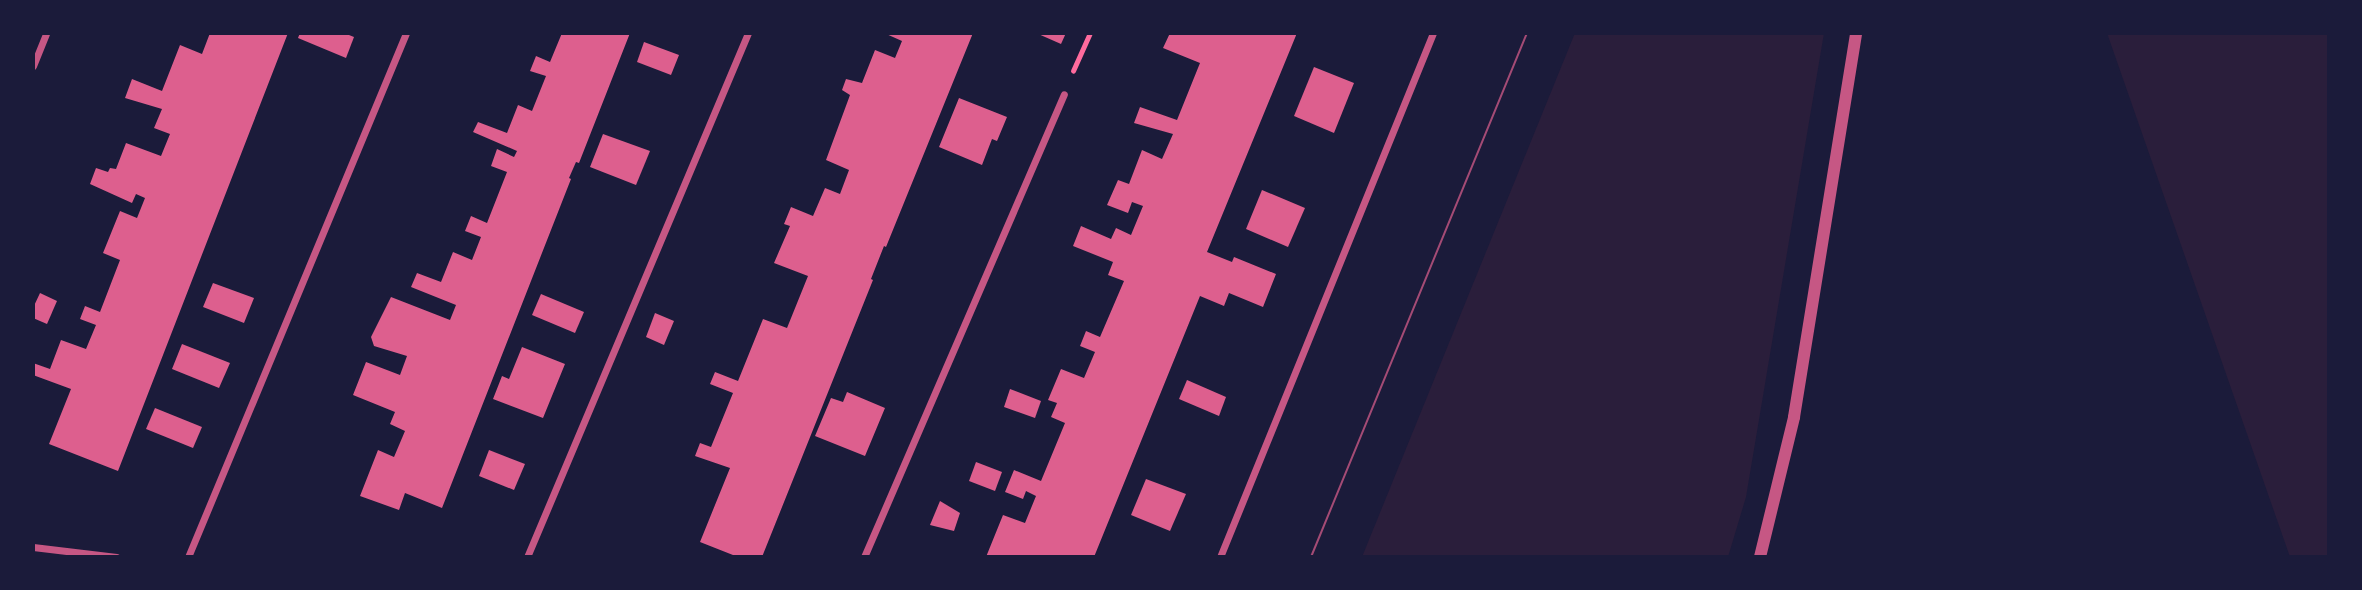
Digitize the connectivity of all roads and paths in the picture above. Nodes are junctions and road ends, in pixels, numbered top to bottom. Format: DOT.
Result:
graph roads {
  1 [pos="46,33"];
  2 [pos="406,33"];
  3 [pos="748,33"];
  4 [pos="1090,33"];
  5 [pos="1433,33"];
  6 [pos="1856,33"];
  7 [pos="33,66"];
  8 [pos="1063,94"];
  9 [pos="33,547"];
  10 [pos="116,557"];
  11 [pos="188,557"];
  12 [pos="527,557"];
  13 [pos="864,557"];
  14 [pos="1220,557"];
  15 [pos="1760,557"];
  1 -- 7 [label="street"];
  2 -- 11 [label="street"];
  3 -- 12 [label="street"];
  4 -- 8 [label="path"];
  5 -- 14 [label="street"];
  6 -- 15 [label="street"];
  8 -- 13 [label="street"];
  9 -- 10 [label="street"];
}
